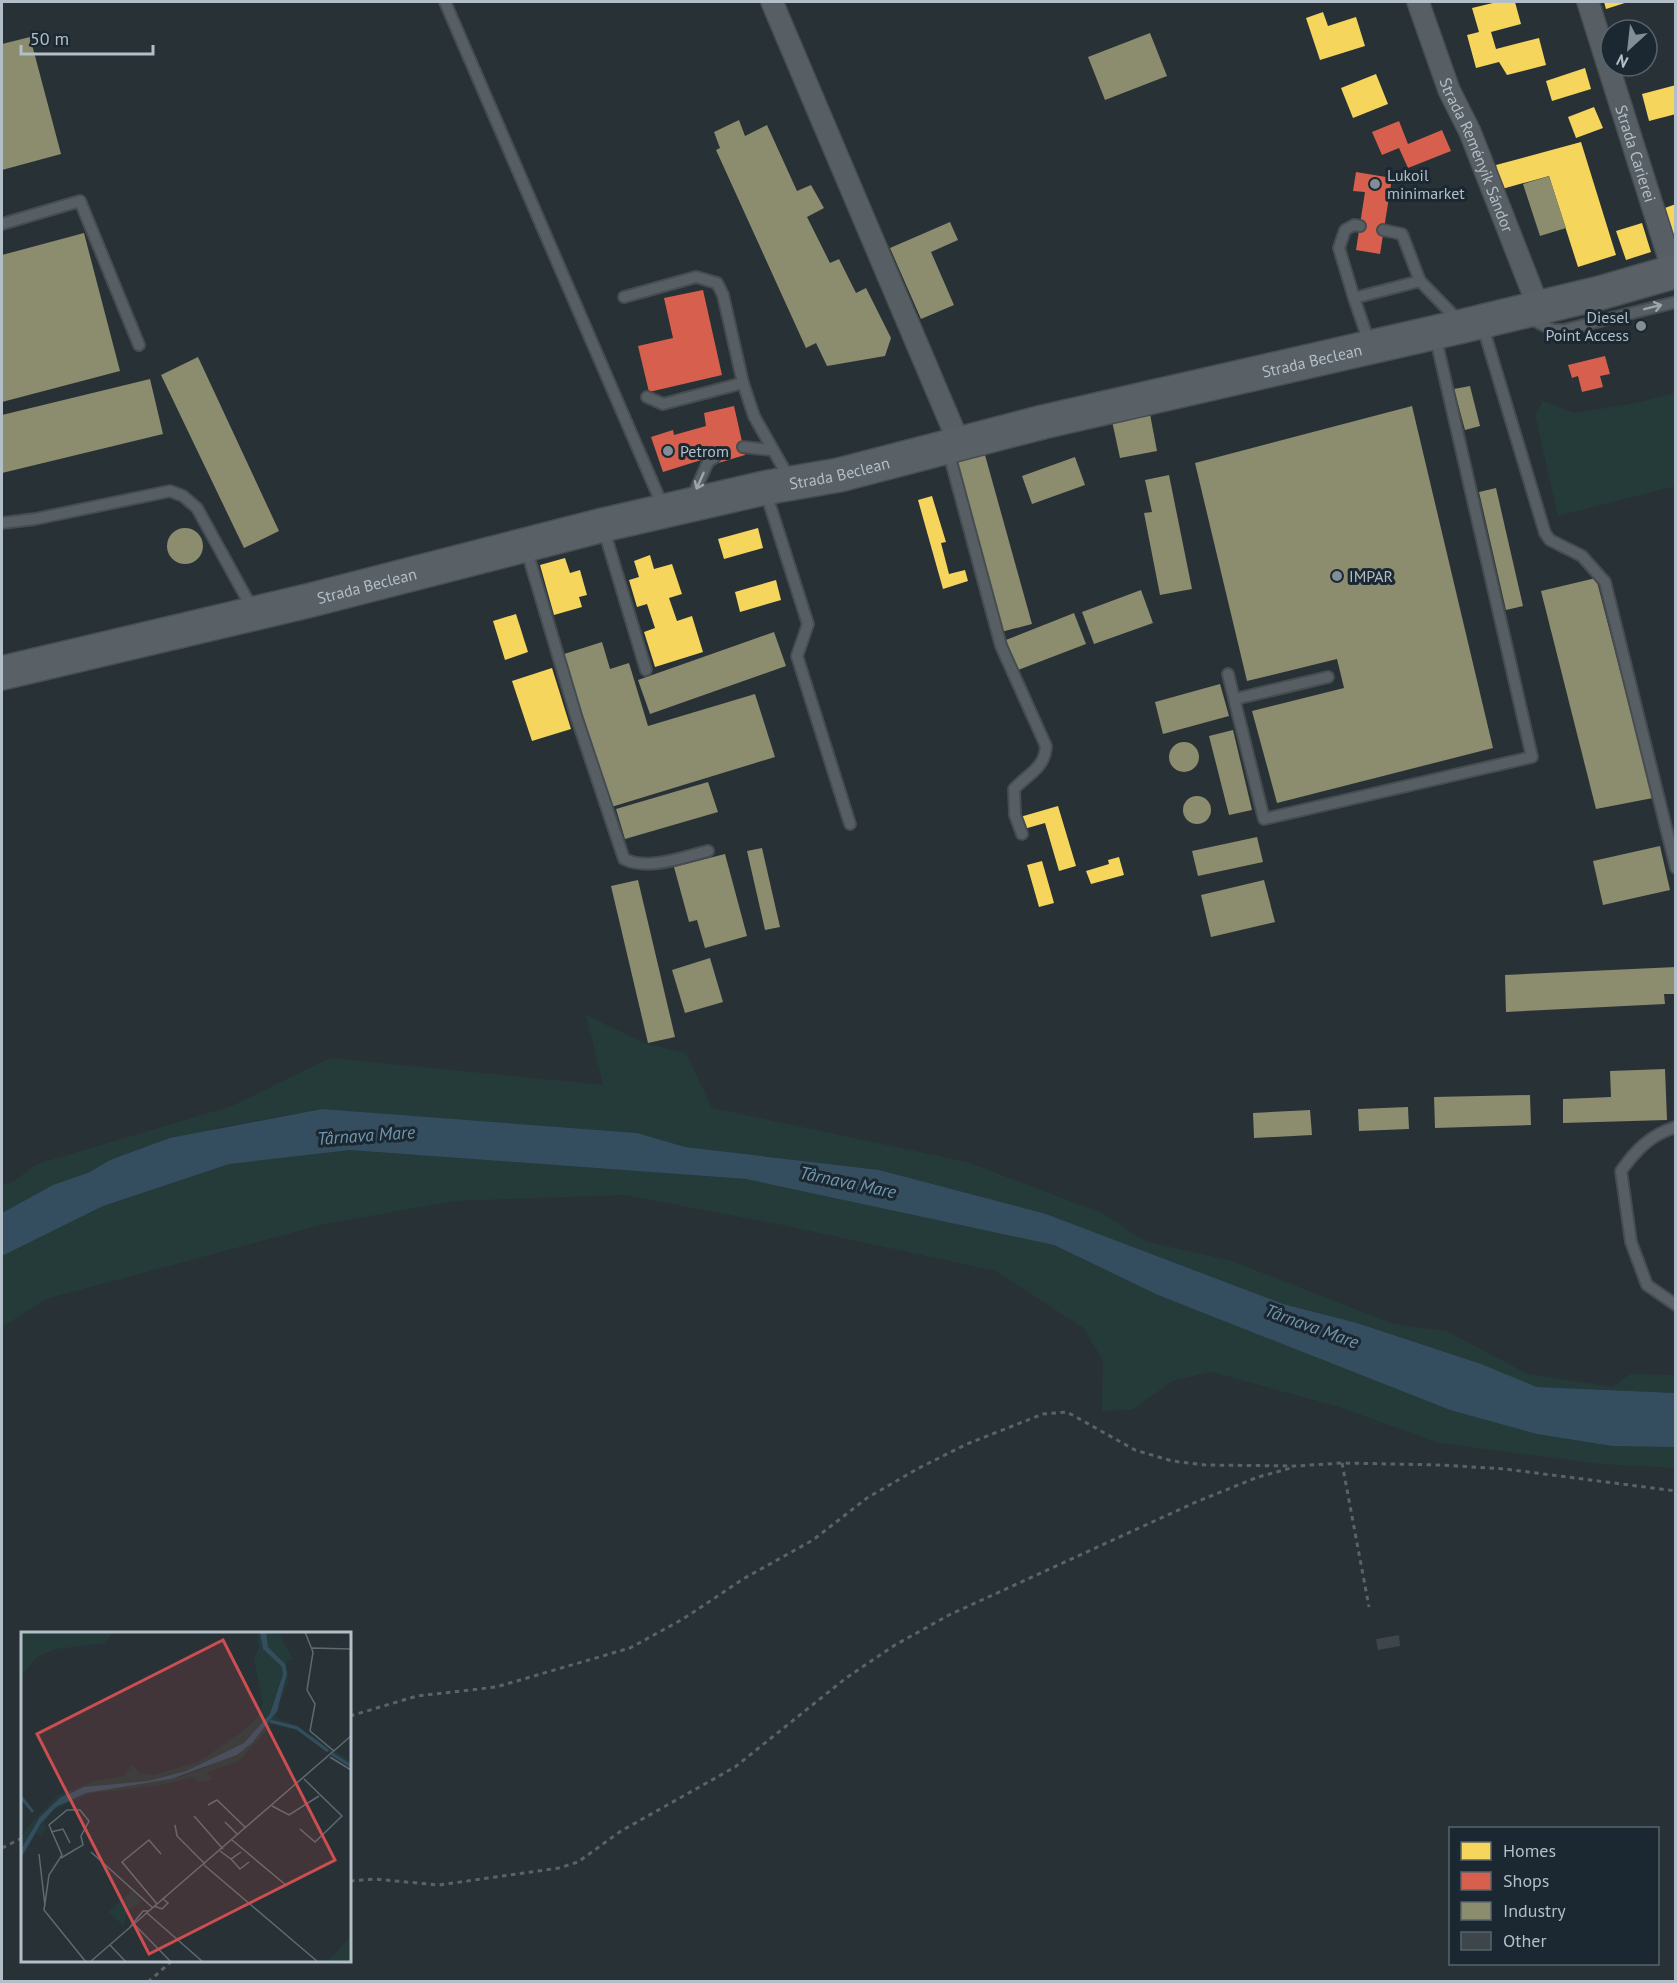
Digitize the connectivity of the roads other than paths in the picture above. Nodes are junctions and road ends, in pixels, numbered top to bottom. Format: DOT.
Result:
graph roads {
  1 [pos="445,2"];
  2 [pos="772,2"];
  3 [pos="1418,2"];
  4 [pos="1588,2"];
  5 [pos="2,224"];
  6 [pos="1360,226"];
  7 [pos="1383,230"];
  8 [pos="1419,281"];
  9 [pos="1675,281"];
  10 [pos="624,297"];
  11 [pos="1354,298"];
  12 [pos="1528,309"];
  13 [pos="1460,326"];
  14 [pos="139,345"];
  15 [pos="1371,347"];
  16 [pos="743,383"];
  17 [pos="647,397"];
  18 [pos="953,445"];
  19 [pos="743,447"];
  20 [pos="771,450"];
  21 [pos="715,457"];
  22 [pos="778,486"];
  23 [pos="677,509"];
  24 [pos="2,523"];
  25 [pos="603,525"];
  26 [pos="525,547"];
  27 [pos="255,613"];
  28 [pos="646,670"];
  29 [pos="2,673"];
  30 [pos="1228,674"];
  31 [pos="1328,677"];
  32 [pos="1234,699"];
  33 [pos="850,824"];
  34 [pos="1022,834"];
  35 [pos="708,851"];
  36 [pos="1676,868"];
  37 [pos="1676,1127"];
  38 [pos="1676,1305"];
  1 -- 23 [label="lane"];
  2 -- 18 [label="street"];
  3 -- 12 [label="street, Strada Reményik Sándor"];
  4 -- 9 [label="street, Strada Carierei"];
  5 -- 14 [label="lane"];
  6 -- 11 [label="lane"];
  7 -- 8 [label="lane"];
  8 -- 11 [label="lane"];
  8 -- 13 [label="lane"];
  9 -- 12 [label="main road, Strada Beclean"];
  10 -- 16 [label="lane"];
  11 -- 15 [label="lane"];
  12 -- 13 [label="main road, Strada Beclean"];
  13 -- 15 [label="main road, Strada Beclean"];
  13 -- 32 [label="lane"];
  13 -- 36 [label="lane"];
  15 -- 18 [label="main road, Strada Beclean"];
  16 -- 17 [label="lane"];
  16 -- 20 [label="lane"];
  18 -- 22 [label="main road, Strada Beclean"];
  18 -- 34 [label="lane"];
  19 -- 20 [label="lane"];
  20 -- 22 [label="lane"];
  21 -- 23 [label="lane, one-way"];
  22 -- 23 [label="main road, Strada Beclean"];
  22 -- 33 [label="lane"];
  23 -- 25 [label="main road, Strada Beclean"];
  24 -- 27 [label="lane"];
  25 -- 26 [label="main road, Strada Beclean"];
  25 -- 28 [label="lane"];
  26 -- 27 [label="main road, Strada Beclean"];
  26 -- 35 [label="lane"];
  27 -- 29 [label="main road, Strada Beclean"];
  30 -- 32 [label="lane"];
  31 -- 32 [label="lane"];
  37 -- 38 [label="lane"];
}
